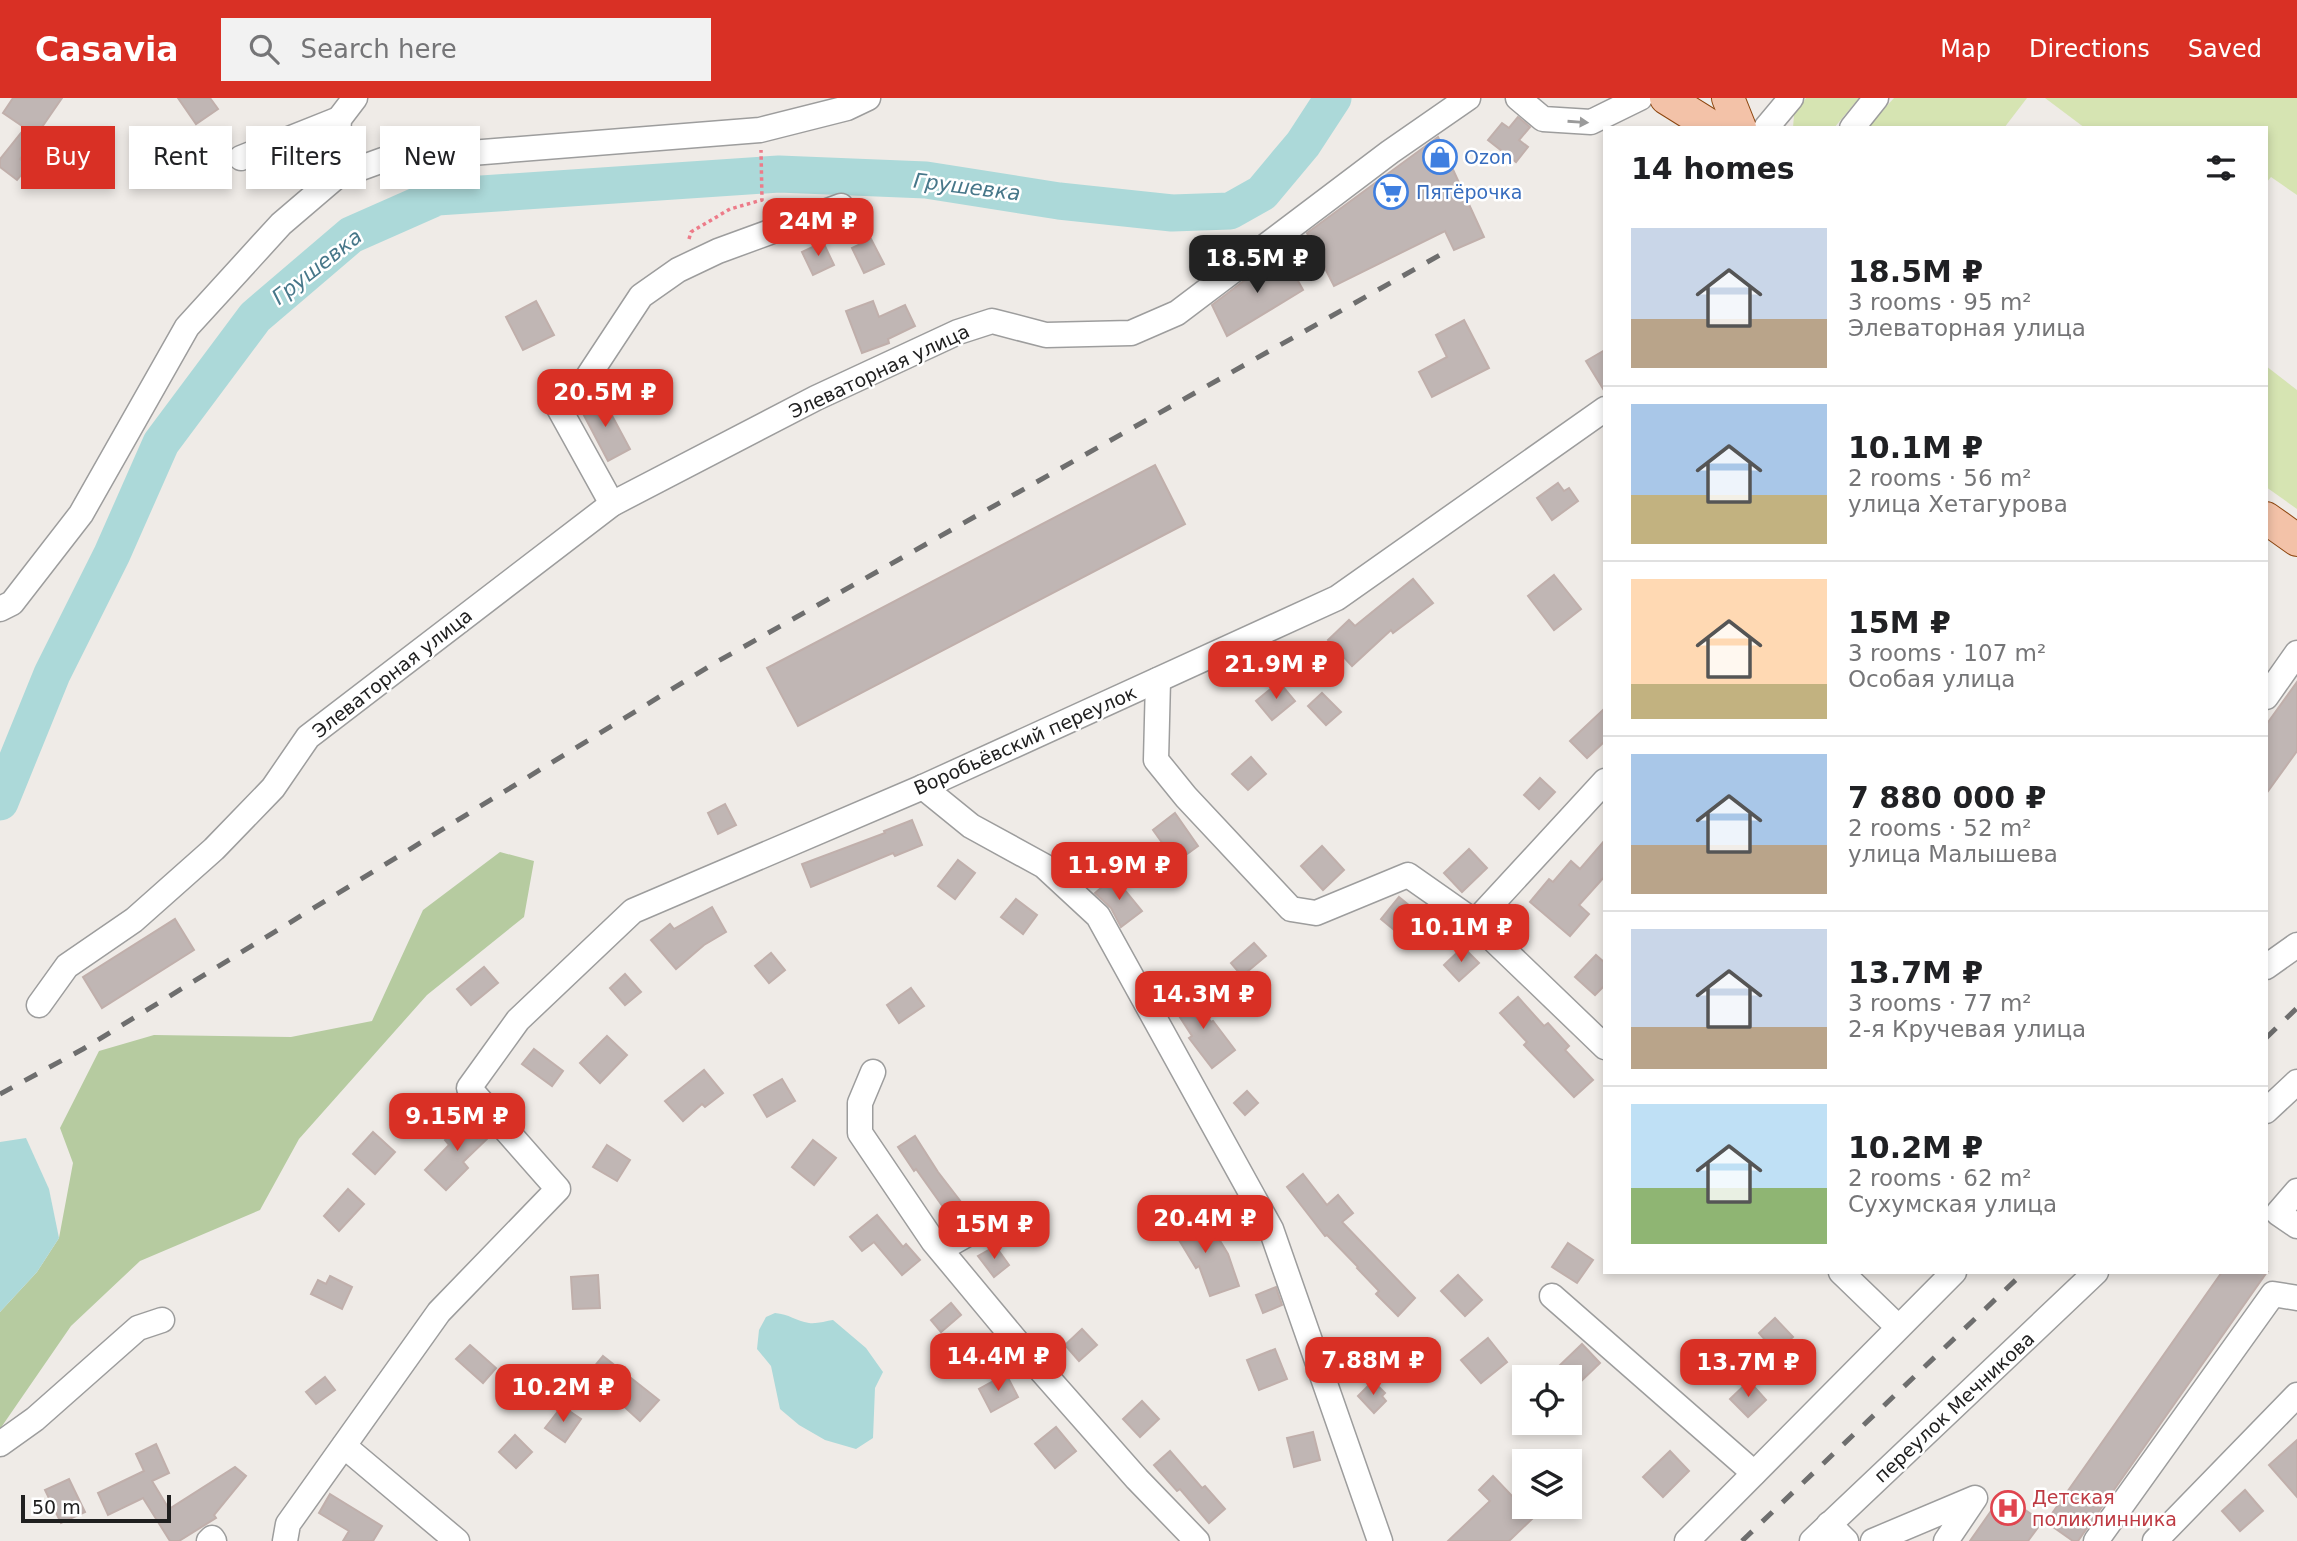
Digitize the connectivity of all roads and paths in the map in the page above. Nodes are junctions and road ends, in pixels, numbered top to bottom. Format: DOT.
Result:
graph roads {
  1 [pos="355,98"];
  2 [pos="869,98"];
  3 [pos="1468,98"];
  4 [pos="1518,98"];
  5 [pos="1640,98"];
  6 [pos="1666,98"];
  7 [pos="1728,98"];
  8 [pos="1791,98"];
  9 [pos="1876,98"];
  10 [pos="339,119"];
  11 [pos="339,126"];
  12 [pos="1711,126"];
  13 [pos="1739,126"];
  14 [pos="1768,126"];
  15 [pos="1854,126"];
  16 [pos="761,156"];
  17 [pos="241,158"];
  18 [pos="366,166"];
  19 [pos="322,189"];
  20 [pos="841,206"];
  21 [pos="678,270"];
  22 [pos="1603,410"];
  23 [pos="612,503"];
  24 [pos="2268,519"];
  25 [pos="2297,540"];
  26 [pos="0,609"];
  27 [pos="2297,653"];
  28 [pos="1158,680"];
  29 [pos="2268,694"];
  30 [pos="1603,783"];
  31 [pos="922,787"];
  32 [pos="1475,922"];
  33 [pos="2297,945"];
  34 [pos="2268,961"];
  35 [pos="39,1005"];
  36 [pos="1603,1044"];
  37 [pos="873,1072"];
  38 [pos="2297,1082"];
  39 [pos="2268,1109"];
  40 [pos="2297,1191"];
  41 [pos="987,1223"];
  42 [pos="2297,1226"];
  43 [pos="941,1249"];
  44 [pos="1843,1274"];
  45 [pos="1952,1274"];
  46 [pos="2094,1274"];
  47 [pos="1552,1296"];
  48 [pos="2297,1298"];
  49 [pos="162,1320"];
  50 [pos="1898,1327"];
  51 [pos="2297,1395"];
  52 [pos="0,1444"];
  53 [pos="344,1447"];
  54 [pos="1754,1473"];
  55 [pos="1829,1535"];
  56 [pos="285,1541"];
  57 [pos="457,1541"];
  58 [pos="1197,1541"];
  59 [pos="1380,1541"];
  60 [pos="1687,1541"];
  61 [pos="1873,1541"];
  62 [pos="1946,1541"];
  63 [pos="2096,1541"];
  64 [pos="2155,1541"];
  1 -- 10 [label="street"];
  2 -- 18 [label="street"];
  3 -- 23 [label="street, Элеваторная улица"];
  4 -- 5 [label="street, one-way"];
  6 -- 12 [label="main road"];
  7 -- 13 [label="main road"];
  8 -- 14 [label="street"];
  9 -- 15 [label="street"];
  10 -- 11 [label="street"];
  10 -- 17 [label="street"];
  16 -- 21 [label="path"];
  19 -- 26 [label="street"];
  20 -- 21 [label="street"];
  21 -- 23 [label="street"];
  22 -- 28 [label="street, Воробьёвский переулок"];
  23 -- 35 [label="street, Элеваторная улица"];
  24 -- 25 [label="main road"];
  27 -- 29 [label="street"];
  28 -- 31 [label="street, Воробьёвский переулок"];
  28 -- 32 [label="street"];
  30 -- 32 [label="street"];
  31 -- 53 [label="street, Воробьёвский переулок"];
  31 -- 59 [label="street"];
  32 -- 36 [label="street"];
  33 -- 34 [label="street"];
  37 -- 43 [label="street"];
  38 -- 39 [label="street"];
  40 -- 42 [label="street"];
  41 -- 43 [label="street"];
  43 -- 58 [label="street"];
  44 -- 50 [label="street"];
  45 -- 50 [label="street"];
  46 -- 55 [label="street, переулок Мечникова"];
  47 -- 54 [label="street"];
  48 -- 63 [label="street"];
  49 -- 52 [label="street"];
  50 -- 54 [label="street"];
  51 -- 64 [label="street"];
  53 -- 56 [label="street"];
  53 -- 57 [label="street"];
  54 -- 60 [label="street"];
  61 -- 62 [label="street"];
}
